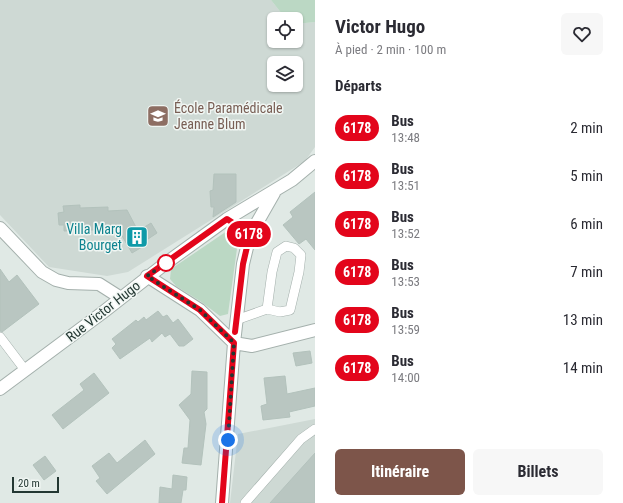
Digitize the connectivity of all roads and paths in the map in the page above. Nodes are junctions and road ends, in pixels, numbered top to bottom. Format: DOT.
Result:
graph roads {
  1 [pos="315,161"];
  2 [pos="275,191"];
  3 [pos="227,219"];
  4 [pos="0,228"];
  5 [pos="250,234"];
  6 [pos="147,276"];
  7 [pos="121,298"];
  8 [pos="267,309"];
  9 [pos="236,320"];
  10 [pos="315,330"];
  11 [pos="0,337"];
  12 [pos="234,343"];
  13 [pos="26,370"];
  14 [pos="0,390"];
  15 [pos="315,429"];
  16 [pos="222,503"];
  17 [pos="245,503"];
  1 -- 2 [label="street, Rue Victor Hugo"];
  2 -- 3 [label="street, Rue Victor Hugo"];
  2 -- 5 [label="street"];
  3 -- 5 [label="street"];
  3 -- 6 [label="street, Rue Victor Hugo"];
  4 -- 7 [label="street"];
  5 -- 9 [label="street"];
  6 -- 7 [label="street, Rue Victor Hugo"];
  6 -- 12 [label="street"];
  7 -- 13 [label="street, Rue Victor Hugo"];
  8 -- 8 [label="lane"];
  8 -- 9 [label="lane"];
  9 -- 12 [label="street"];
  10 -- 12 [label="street"];
  11 -- 13 [label="lane"];
  12 -- 16 [label="street"];
  13 -- 14 [label="street, Rue Victor Hugo"];
  15 -- 17 [label="lane"];
}
